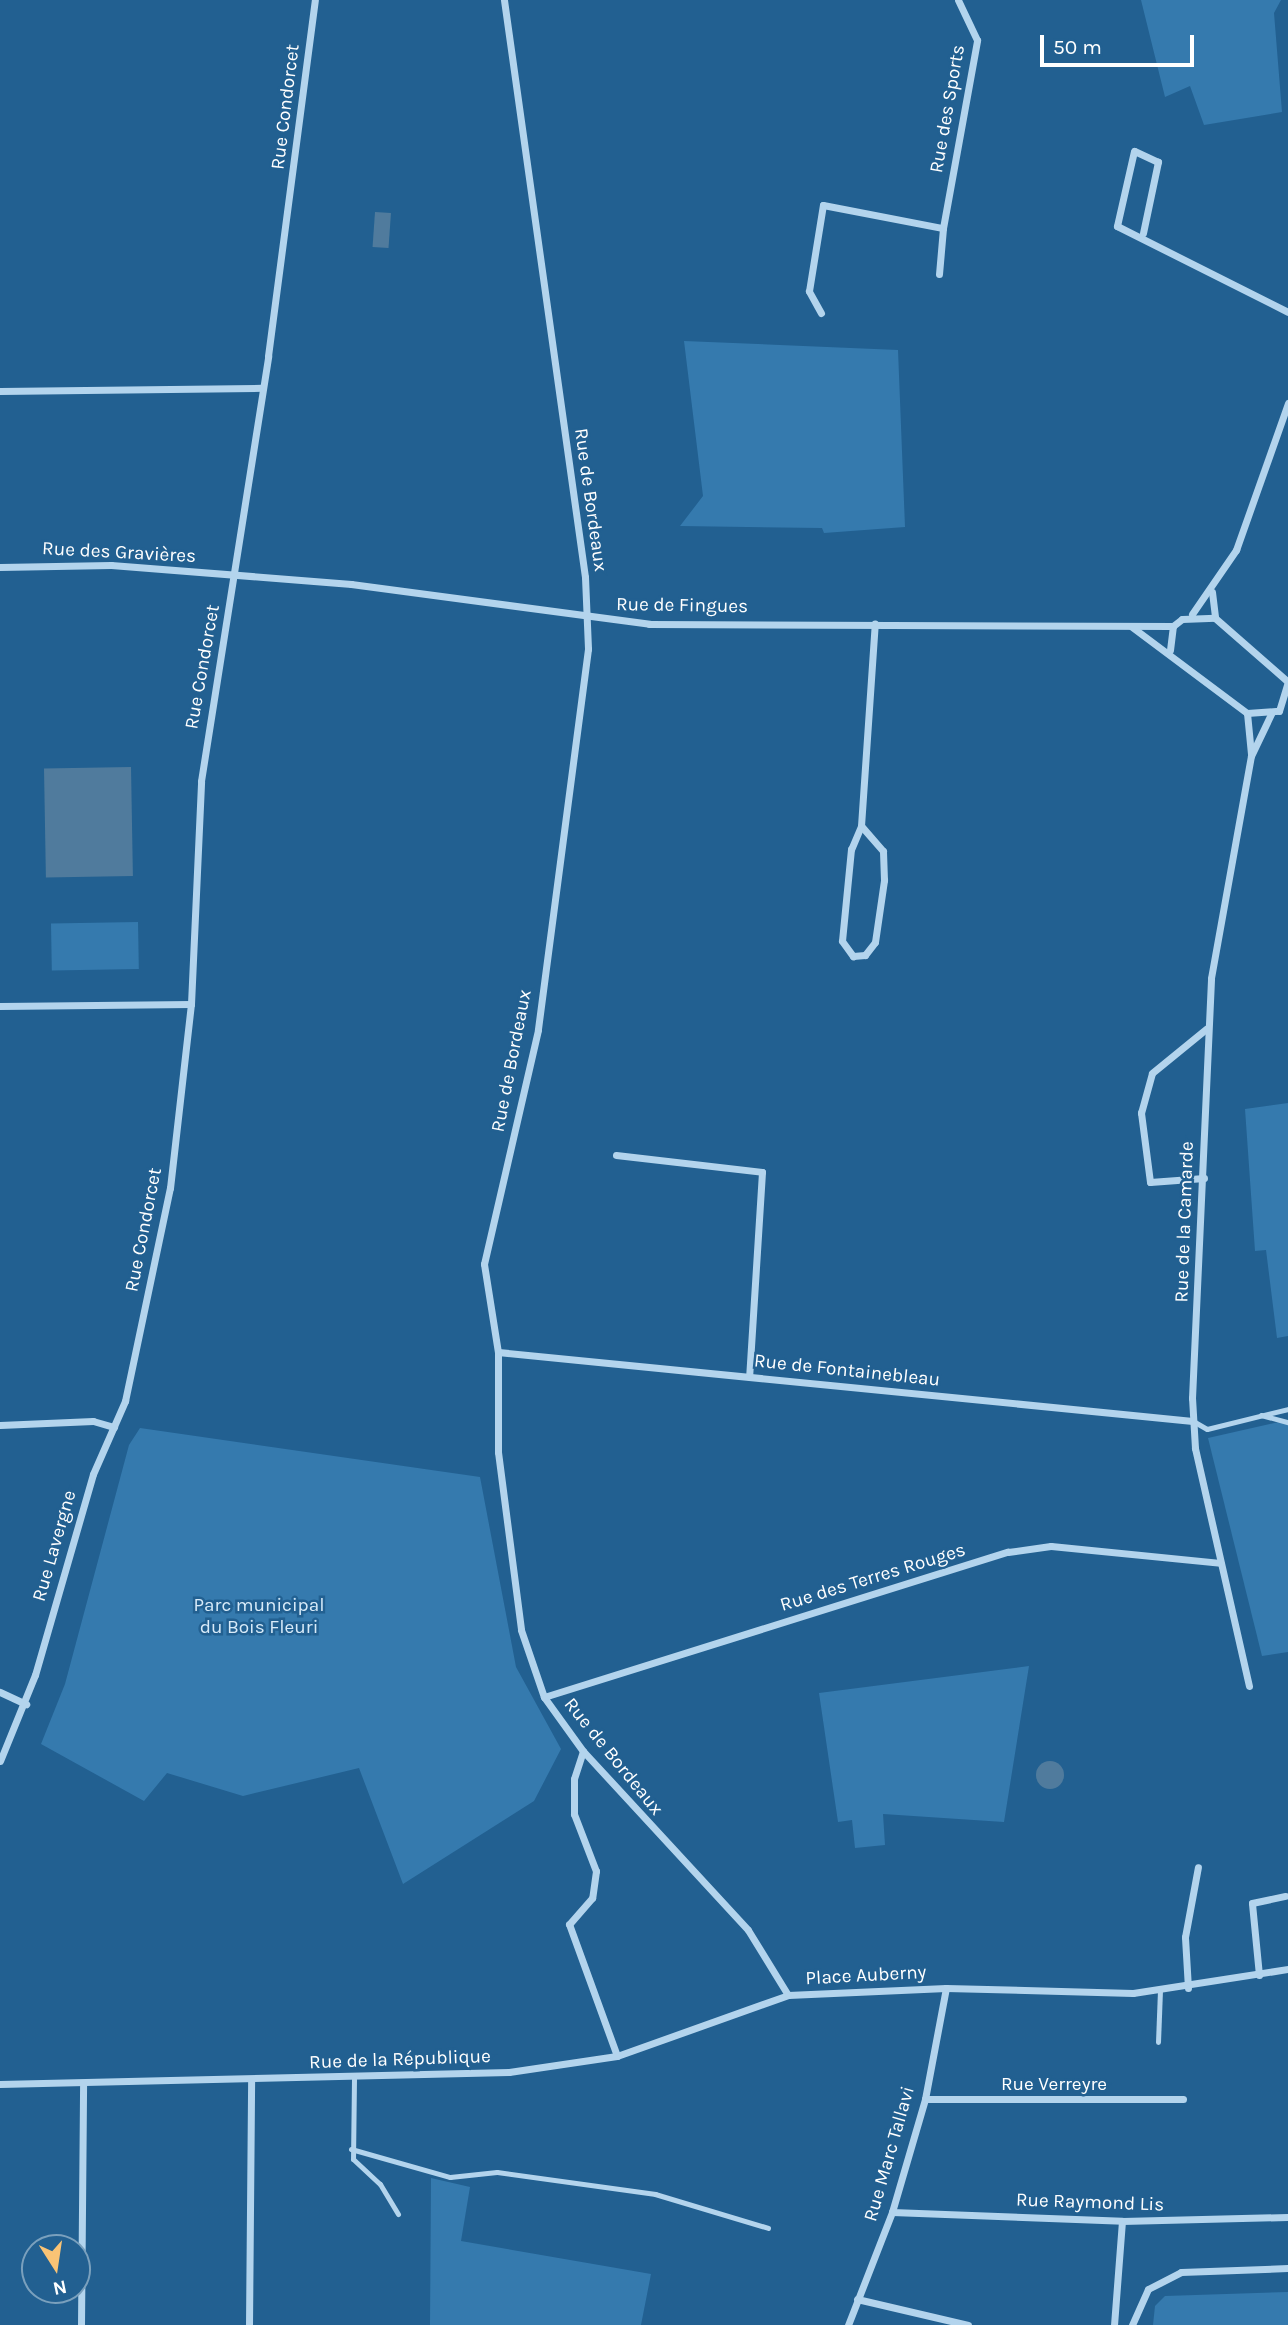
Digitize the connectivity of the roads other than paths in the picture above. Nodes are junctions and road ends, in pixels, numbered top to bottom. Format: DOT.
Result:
graph roads {
  1 [pos="315,0"];
  2 [pos="504,0"];
  3 [pos="958,0"];
  4 [pos="943,228"];
  5 [pos="1143,233"];
  6 [pos="939,274"];
  7 [pos="1288,312"];
  8 [pos="821,313"];
  9 [pos="262,388"];
  10 [pos="0,391"];
  11 [pos="1288,403"];
  12 [pos="0,568"];
  13 [pos="236,576"];
  14 [pos="1212,592"];
  15 [pos="1192,614"];
  16 [pos="587,615"];
  17 [pos="1215,618"];
  18 [pos="875,623"];
  19 [pos="1173,626"];
  20 [pos="1131,627"];
  21 [pos="1170,650"];
  22 [pos="1288,682"];
  23 [pos="1288,711"];
  24 [pos="1275,712"];
  25 [pos="1247,713"];
  26 [pos="1251,756"];
  27 [pos="861,826"];
  28 [pos="191,1004"];
  29 [pos="0,1006"];
  30 [pos="1206,1029"];
  31 [pos="616,1155"];
  32 [pos="1204,1178"];
  33 [pos="139,1340"];
  34 [pos="498,1352"];
  35 [pos="749,1377"];
  36 [pos="1288,1409"];
  37 [pos="1258,1415"];
  38 [pos="1193,1421"];
  39 [pos="1288,1422"];
  40 [pos="0,1425"];
  41 [pos="114,1427"];
  42 [pos="1220,1563"];
  43 [pos="1249,1686"];
  44 [pos="0,1692"];
  45 [pos="544,1697"];
  46 [pos="26,1704"];
  47 [pos="583,1751"];
  48 [pos="0,1761"];
  49 [pos="1198,1867"];
  50 [pos="1285,1896"];
  51 [pos="1288,1969"];
  52 [pos="1259,1975"];
  53 [pos="946,1988"];
  54 [pos="1188,1988"];
  55 [pos="1160,1991"];
  56 [pos="788,1995"];
  57 [pos="1158,2042"];
  58 [pos="617,2056"];
  59 [pos="354,2078"];
  60 [pos="251,2080"];
  61 [pos="83,2083"];
  62 [pos="0,2084"];
  63 [pos="925,2099"];
  64 [pos="1182,2099"];
  65 [pos="351,2149"];
  66 [pos="892,2212"];
  67 [pos="398,2214"];
  68 [pos="1288,2217"];
  69 [pos="1122,2221"];
  70 [pos="768,2228"];
  71 [pos="1288,2268"];
  72 [pos="857,2299"];
  73 [pos="81,2325"];
  74 [pos="249,2325"];
  75 [pos="848,2325"];
  76 [pos="968,2325"];
  77 [pos="1114,2325"];
  78 [pos="1132,2325"];
  1 -- 9 [label="street, Rue Condorcet"];
  2 -- 16 [label="street, Rue de Bordeaux"];
  3 -- 4 [label="street, Rue des Sports"];
  4 -- 6 [label="street, Rue des Sports"];
  4 -- 8 [label="street"];
  5 -- 5 [label="street"];
  5 -- 7 [label="street"];
  9 -- 10 [label="street"];
  9 -- 13 [label="street, Rue Condorcet"];
  11 -- 14 [label="street"];
  12 -- 13 [label="street, Rue des Gravières"];
  13 -- 16 [label="street, Rue de Fingues"];
  13 -- 28 [label="street, Rue Condorcet"];
  14 -- 15 [label="street"];
  14 -- 17 [label="street"];
  15 -- 17 [label="street"];
  15 -- 19 [label="street"];
  16 -- 18 [label="street, Rue de Fingues"];
  16 -- 34 [label="street, Rue de Bordeaux"];
  17 -- 22 [label="street"];
  18 -- 20 [label="street, Rue de Fingues"];
  18 -- 27 [label="street"];
  19 -- 20 [label="street, Rue de Fingues"];
  19 -- 21 [label="street"];
  20 -- 21 [label="street, Rue de Fingues"];
  21 -- 25 [label="street, Rue de Fingues"];
  22 -- 24 [label="street, Rue de la Camarde"];
  23 -- 24 [label="street"];
  24 -- 25 [label="street"];
  24 -- 26 [label="street, Rue de la Camarde"];
  25 -- 26 [label="street, Rue de la Camarde"];
  26 -- 30 [label="street, Rue de la Camarde"];
  27 -- 27 [label="street"];
  28 -- 29 [label="street"];
  28 -- 33 [label="street, Rue Condorcet"];
  30 -- 32 [label="street, Rue de la Camarde"];
  30 -- 32 [label="street"];
  31 -- 35 [label="street"];
  32 -- 38 [label="street, Rue de la Camarde"];
  33 -- 41 [label="street, Rue Lavergne"];
  34 -- 35 [label="street, Rue de Fontainebleau"];
  34 -- 45 [label="street, Rue de Bordeaux"];
  35 -- 38 [label="street, Rue de Fontainebleau"];
  36 -- 37 [label="lane"];
  37 -- 38 [label="lane"];
  37 -- 39 [label="lane"];
  38 -- 42 [label="street, Rue de la Camarde"];
  40 -- 41 [label="street"];
  41 -- 46 [label="street, Rue Lavergne"];
  42 -- 43 [label="street, Rue de la Camarde"];
  42 -- 45 [label="street, Rue des Terres Rouges"];
  44 -- 46 [label="street"];
  45 -- 47 [label="street, Rue de Bordeaux"];
  46 -- 48 [label="street, Rue Lavergne"];
  47 -- 56 [label="street, Rue de Bordeaux"];
  47 -- 58 [label="street"];
  49 -- 54 [label="street"];
  50 -- 52 [label="street"];
  51 -- 52 [label="street, Place Auberny"];
  52 -- 54 [label="street, Place Auberny"];
  53 -- 55 [label="street, Place Auberny"];
  53 -- 56 [label="street, Place Auberny"];
  53 -- 63 [label="street, Rue Marc Tallavi"];
  54 -- 55 [label="street, Place Auberny"];
  55 -- 57 [label="lane"];
  56 -- 58 [label="street, Rue de la République"];
  58 -- 59 [label="street, Rue de la République"];
  59 -- 60 [label="street, Rue de la République"];
  59 -- 65 [label="lane"];
  60 -- 61 [label="street, Rue de la République"];
  60 -- 74 [label="street"];
  61 -- 62 [label="street, Rue de la République"];
  61 -- 73 [label="street"];
  63 -- 64 [label="street, Rue Verreyre"];
  63 -- 66 [label="street, Rue Marc Tallavi"];
  65 -- 67 [label="lane"];
  65 -- 70 [label="lane"];
  66 -- 69 [label="street, Rue Raymond Lis"];
  66 -- 72 [label="street, Rue Marc Tallavi"];
  68 -- 69 [label="street, Rue Raymond Lis"];
  69 -- 77 [label="street"];
  71 -- 78 [label="street"];
  72 -- 75 [label="street, Rue Marc Tallavi"];
  72 -- 76 [label="street"];
}
